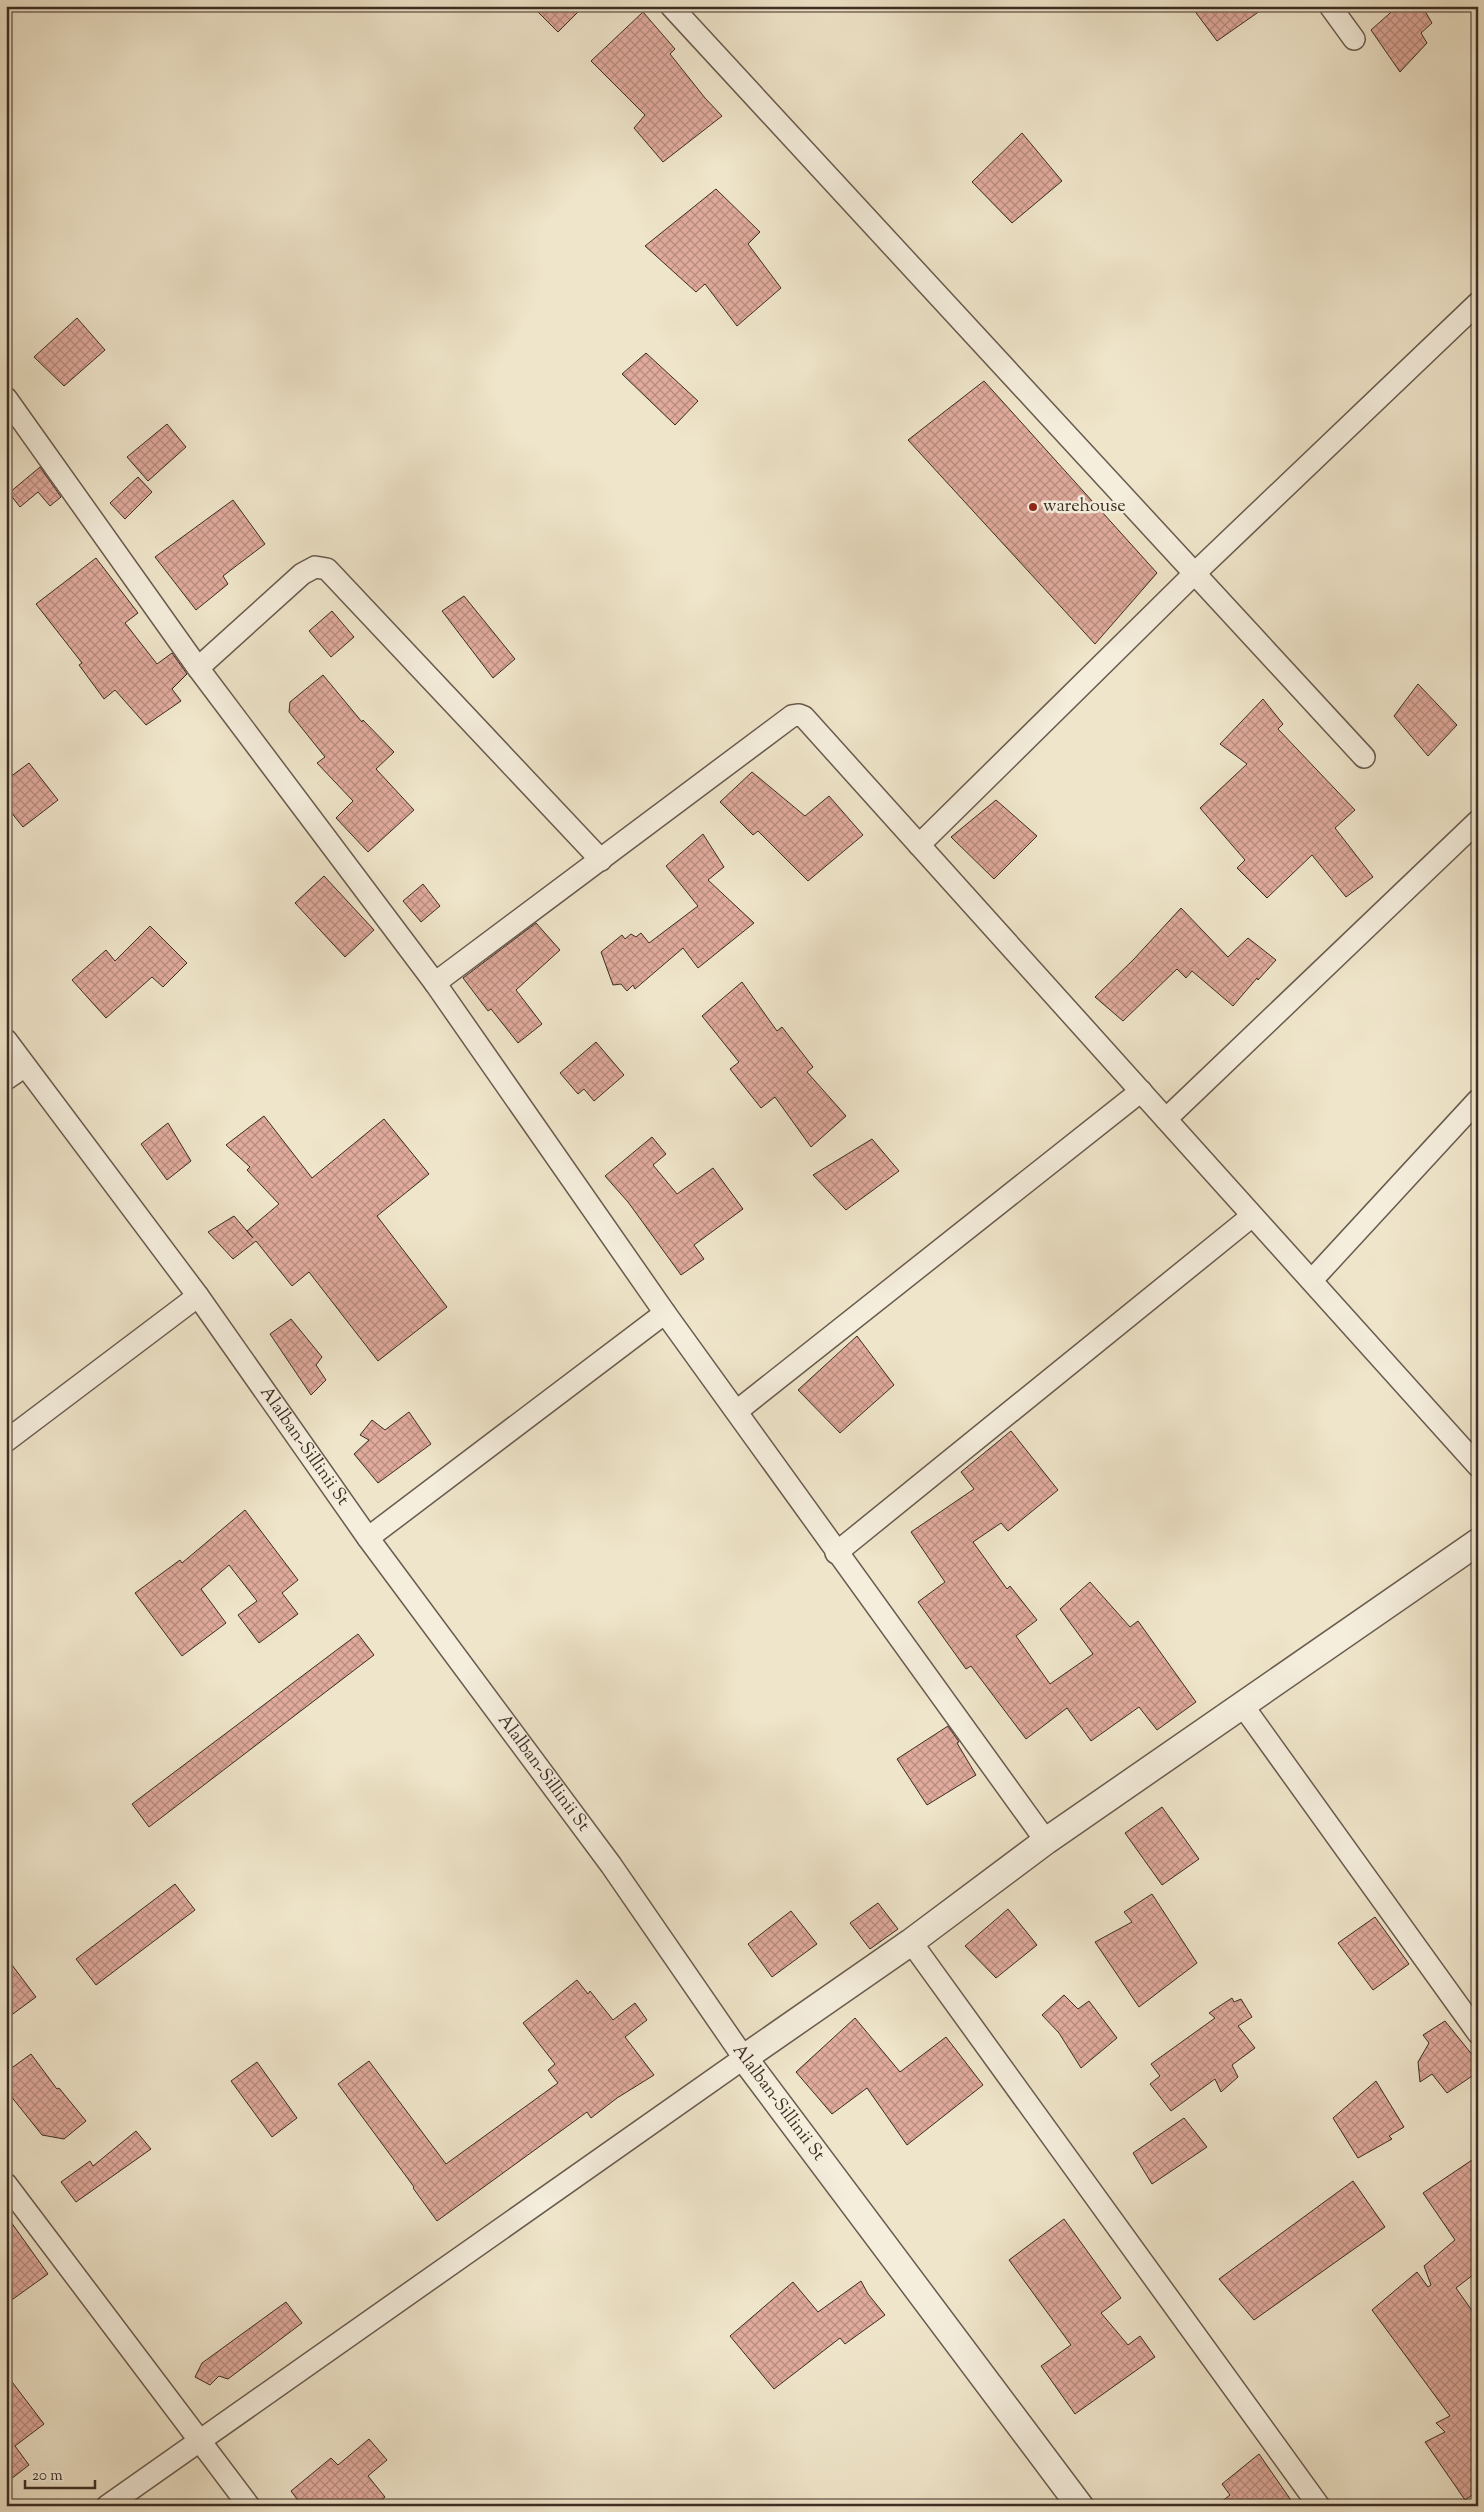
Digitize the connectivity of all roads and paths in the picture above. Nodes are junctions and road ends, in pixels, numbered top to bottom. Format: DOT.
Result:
graph roads {
  1 [pos="671,6"];
  2 [pos="1330,6"];
  3 [pos="1354,39"];
  4 [pos="1478,303"];
  5 [pos="6,398"];
  6 [pos="1194,574"];
  7 [pos="198,668"];
  8 [pos="1364,757"];
  9 [pos="1478,821"];
  10 [pos="919,844"];
  11 [pos="601,860"];
  12 [pos="435,984"];
  13 [pos="6,1040"];
  14 [pos="25,1066"];
  15 [pos="6,1079"];
  16 [pos="1141,1091"];
  17 [pos="1478,1100"];
  18 [pos="1166,1119"];
  19 [pos="1252,1216"];
  20 [pos="1312,1280"];
  21 [pos="198,1296"];
  22 [pos="665,1313"];
  23 [pos="737,1411"];
  24 [pos="6,1441"];
  25 [pos="1478,1466"];
  26 [pos="368,1538"];
  27 [pos="1478,1542"];
  28 [pos="836,1553"];
  29 [pos="1243,1706"];
  30 [pos="1046,1842"];
  31 [pos="911,1942"];
  32 [pos="1478,2033"];
  33 [pos="744,2058"];
  34 [pos="6,2184"];
  35 [pos="200,2441"];
  36 [pos="107,2506"];
  37 [pos="249,2506"];
  38 [pos="1080,2506"];
  39 [pos="1319,2506"];
  1 -- 6 [label="street"];
  2 -- 3 [label="street"];
  4 -- 6 [label="street"];
  5 -- 7 [label="street"];
  6 -- 8 [label="street"];
  6 -- 10 [label="street"];
  7 -- 11 [label="street"];
  7 -- 12 [label="street"];
  9 -- 18 [label="street"];
  10 -- 11 [label="street"];
  10 -- 16 [label="street"];
  11 -- 12 [label="street"];
  12 -- 22 [label="street"];
  13 -- 14 [label="street, Alalban-Sillinii St"];
  14 -- 15 [label="street"];
  14 -- 21 [label="street, Alalban-Sillinii St"];
  16 -- 18 [label="street"];
  16 -- 23 [label="street"];
  17 -- 20 [label="street"];
  18 -- 19 [label="street"];
  19 -- 20 [label="street"];
  19 -- 28 [label="street"];
  20 -- 25 [label="street"];
  21 -- 24 [label="street"];
  21 -- 26 [label="street, Alalban-Sillinii St"];
  22 -- 23 [label="street"];
  22 -- 26 [label="street"];
  23 -- 28 [label="street"];
  26 -- 33 [label="street, Alalban-Sillinii St"];
  27 -- 29 [label="street"];
  28 -- 30 [label="street"];
  29 -- 30 [label="street"];
  29 -- 32 [label="street"];
  30 -- 31 [label="street"];
  31 -- 33 [label="street"];
  31 -- 39 [label="street"];
  33 -- 35 [label="street"];
  33 -- 38 [label="street, Alalban-Sillinii St"];
  34 -- 35 [label="street"];
  35 -- 36 [label="street"];
  35 -- 37 [label="street"];
}
